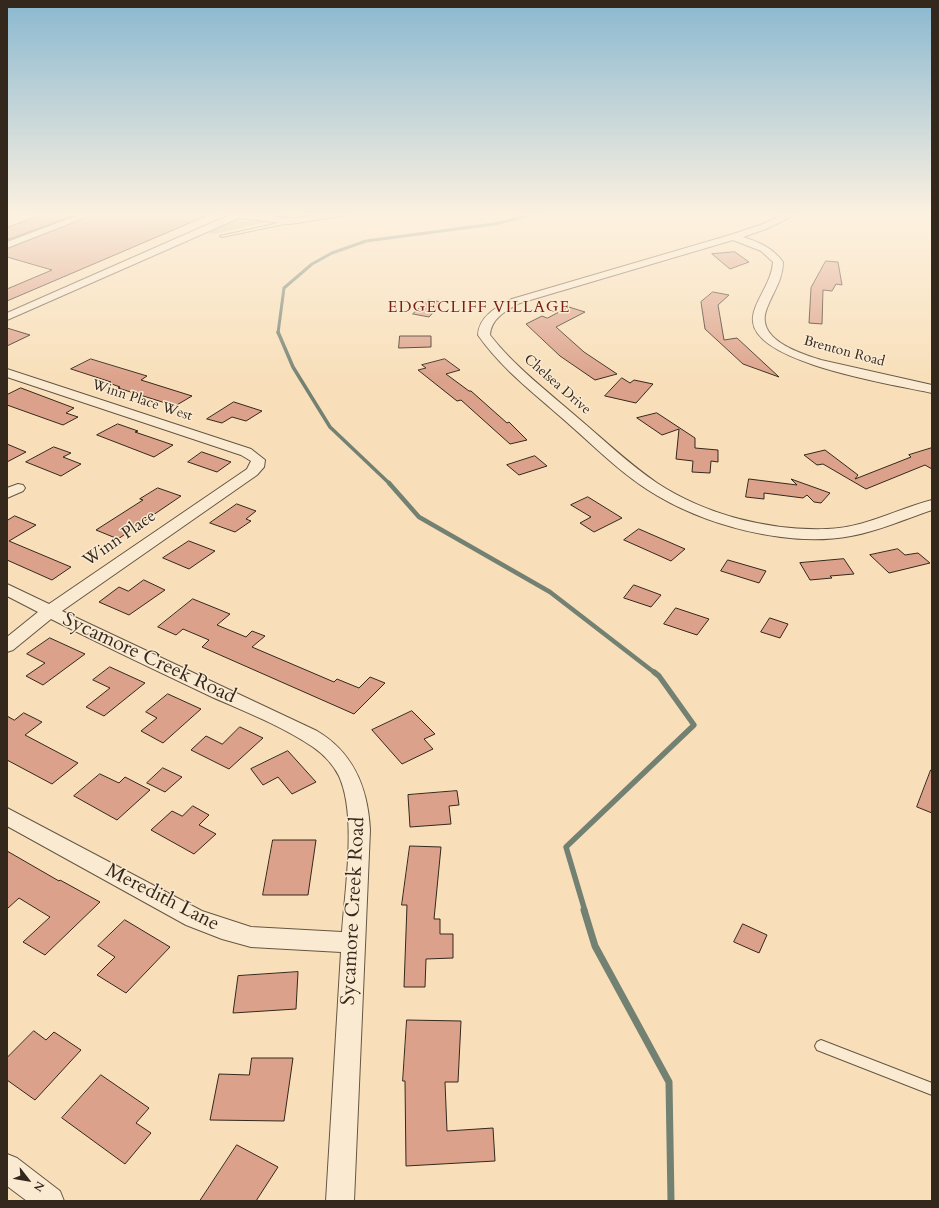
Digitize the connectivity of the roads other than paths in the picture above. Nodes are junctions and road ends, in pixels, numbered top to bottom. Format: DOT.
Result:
graph roads {
  1 [pos="115,269"];
  2 [pos="623,269"];
  3 [pos="777,269"];
  4 [pos="7,317"];
  5 [pos="7,373"];
  6 [pos="932,389"];
  7 [pos="257,467"];
  8 [pos="932,505"];
  9 [pos="7,589"];
  10 [pos="49,612"];
  11 [pos="7,646"];
  12 [pos="7,816"];
  13 [pos="353,943"];
  14 [pos="821,1046"];
  15 [pos="932,1090"];
  16 [pos="7,1168"];
  17 [pos="50,1201"];
  18 [pos="340,1201"];
  1 -- 4 [label="street"];
  2 -- 8 [label="street, Chelsea Drive"];
  3 -- 6 [label="street, Brenton Road"];
  5 -- 7 [label="street, Winn Place West"];
  7 -- 10 [label="street, Winn Place"];
  9 -- 10 [label="street, Sycamore Creek Road"];
  10 -- 11 [label="street, Winn Place"];
  10 -- 13 [label="street, Sycamore Creek Road"];
  12 -- 13 [label="street, Meredith Lane"];
  13 -- 18 [label="street, Sycamore Creek Road"];
  14 -- 15 [label="lane"];
  16 -- 17 [label="street"];
}
